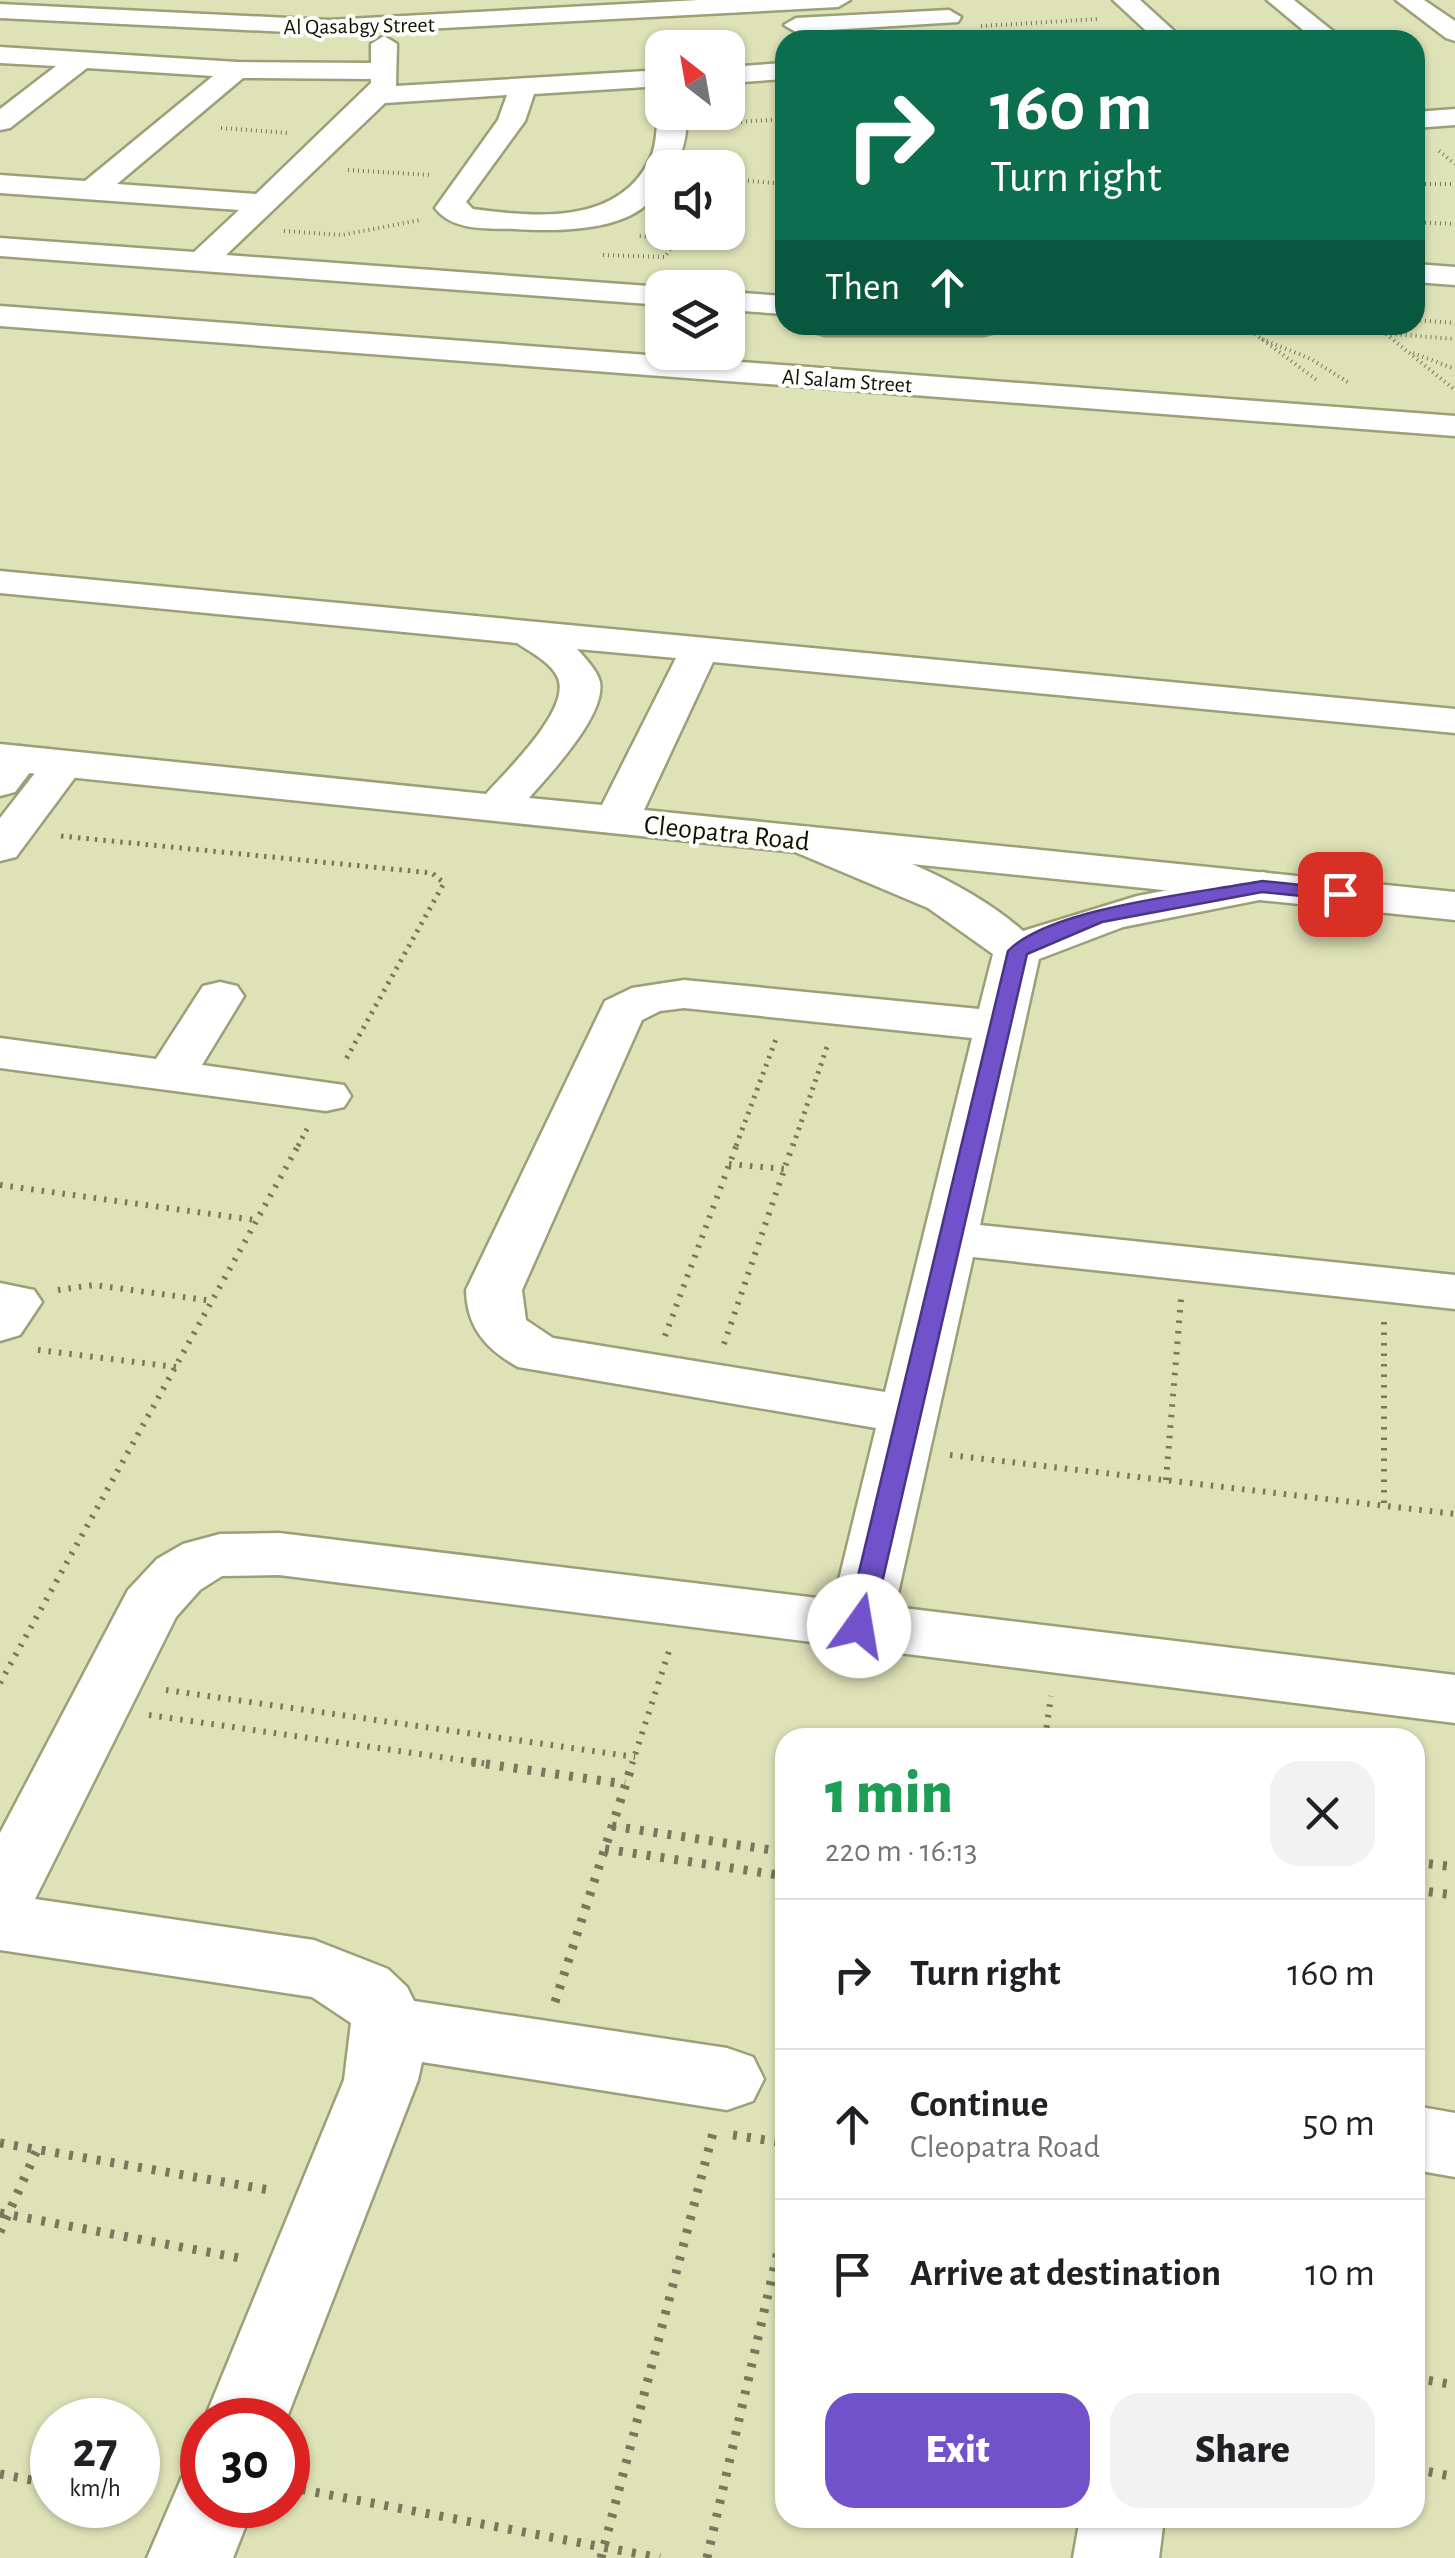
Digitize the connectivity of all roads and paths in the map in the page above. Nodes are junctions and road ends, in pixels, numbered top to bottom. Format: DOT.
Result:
graph roads {
  1 [pos="2,0"];
  2 [pos="838,0"];
  3 [pos="1279,0"];
  4 [pos="1408,0"];
  5 [pos="93,3"];
  6 [pos="647,4"];
  7 [pos="1111,9"];
  8 [pos="0,11"];
  9 [pos="529,18"];
  10 [pos="953,21"];
  11 [pos="384,26"];
  12 [pos="1127,30"];
  13 [pos="1152,30"];
  14 [pos="1318,30"];
  15 [pos="1455,33"];
  16 [pos="0,55"];
  17 [pos="81,60"];
  18 [pos="236,70"];
  19 [pos="775,72"];
  20 [pos="745,74"];
  21 [pos="645,80"];
  22 [pos="381,83"];
  23 [pos="524,86"];
  24 [pos="745,119"];
  25 [pos="775,119"];
  26 [pos="0,122"];
  27 [pos="171,124"];
  28 [pos="671,130"];
  29 [pos="334,136"];
  30 [pos="302,167"];
  31 [pos="472,178"];
  32 [pos="745,181"];
  33 [pos="775,183"];
  34 [pos="0,184"];
  35 [pos="1425,184"];
  36 [pos="1455,184"];
  37 [pos="91,190"];
  38 [pos="264,203"];
  39 [pos="454,213"];
  40 [pos="1425,222"];
  41 [pos="1455,224"];
  42 [pos="238,227"];
  43 [pos="0,246"];
  44 [pos="203,260"];
  45 [pos="0,264"];
  46 [pos="1425,274"];
  47 [pos="1455,276"];
  48 [pos="0,291"];
  49 [pos="538,296"];
  50 [pos="645,296"];
  51 [pos="745,301"];
  52 [pos="775,302"];
  53 [pos="775,304"];
  54 [pos="645,311"];
  55 [pos="745,313"];
  56 [pos="0,316"];
  57 [pos="1425,321"];
  58 [pos="1455,323"];
  59 [pos="1257,335"];
  60 [pos="1387,335"];
  61 [pos="1408,335"];
  62 [pos="1262,339"];
  63 [pos="1455,339"];
  64 [pos="645,341"];
  65 [pos="745,347"];
  66 [pos="1407,351"];
  67 [pos="1455,370"];
  68 [pos="1455,390"];
  69 [pos="1350,394"];
  70 [pos="1455,402"];
  71 [pos="1455,426"];
  72 [pos="0,582"];
  73 [pos="523,630"];
  74 [pos="701,650"];
  75 [pos="1455,720"];
  76 [pos="64,764"];
  77 [pos="6,766"];
  78 [pos="497,808"];
  79 [pos="617,820"];
  80 [pos="6,840"];
  81 [pos="804,840"];
  82 [pos="1262,886"];
  83 [pos="1455,906"];
  84 [pos="1018,951"];
  85 [pos="220,996"];
  86 [pos="788,1005"];
  87 [pos="840,1010"];
  88 [pos="1001,1026"];
  89 [pos="0,1054"];
  90 [pos="170,1076"];
  91 [pos="326,1096"];
  92 [pos="729,1164"];
  93 [pos="784,1169"];
  94 [pos="0,1185"];
  95 [pos="256,1220"];
  96 [pos="950,1238"];
  97 [pos="1184,1263"];
  98 [pos="1384,1284"];
  99 [pos="1455,1292"];
  100 [pos="212,1300"];
  101 [pos="8,1318"];
  102 [pos="176,1367"];
  103 [pos="651,1372"];
  104 [pos="710,1382"];
  105 [pos="905,1432"];
  106 [pos="1166,1480"];
  107 [pos="1384,1506"];
  108 [pos="1455,1514"];
  109 [pos="684,1604"];
  110 [pos="859,1626"];
  111 [pos="0,1683"];
  112 [pos="104,1695"];
  113 [pos="1455,1699"];
  114 [pos="635,1757"];
  115 [pos="626,1784"];
  116 [pos="612,1826"];
  117 [pos="604,1849"];
  118 [pos="775,1850"];
  119 [pos="1425,1863"];
  120 [pos="1455,1867"];
  121 [pos="775,1875"];
  122 [pos="1425,1891"];
  123 [pos="1455,1895"];
  124 [pos="0,1900"];
  125 [pos="0,1922"];
  126 [pos="390,2027"];
  127 [pos="540,2050"];
  128 [pos="727,2078"];
  129 [pos="1425,2140"];
  130 [pos="0,2143"];
  131 [pos="1455,2145"];
  132 [pos="37,2150"];
  133 [pos="335,2202"];
  134 [pos="4,2214"];
  135 [pos="0,2232"];
  136 [pos="775,2264"];
  137 [pos="306,2270"];
  138 [pos="1425,2380"];
  139 [pos="1455,2385"];
  140 [pos="255,2398"];
  141 [pos="1425,2471"];
  142 [pos="0,2474"];
  143 [pos="1455,2477"];
  144 [pos="30,2480"];
  145 [pos="310,2492"];
  146 [pos="202,2528"];
  147 [pos="1120,2528"];
  148 [pos="602,2553"];
  149 [pos="190,2558"];
  150 [pos="660,2558"];
  151 [pos="706,2558"];
  152 [pos="1116,2558"];
  1 -- 5 [label="street, Al Qasabgy Street"];
  2 -- 6 [label="street, Al Qasabgy Street"];
  3 -- 14 [label="street"];
  4 -- 15 [label="street"];
  5 -- 6 [label="street, Al Qasabgy Street"];
  6 -- 9 [label="street, Al Qasabgy Street"];
  7 -- 10 [label="path"];
  7 -- 12 [label="street"];
  7 -- 13 [label="street"];
  8 -- 11 [label="street, Al Qasabgy Street"];
  9 -- 10 [label="street"];
  9 -- 11 [label="street, Al Qasabgy Street"];
  11 -- 22 [label="street"];
  16 -- 17 [label="street"];
  17 -- 18 [label="street"];
  17 -- 26 [label="street"];
  18 -- 22 [label="street"];
  18 -- 27 [label="street"];
  19 -- 20 [label="street"];
  21 -- 23 [label="street"];
  22 -- 23 [label="street"];
  22 -- 29 [label="street"];
  23 -- 31 [label="street"];
  24 -- 25 [label="path"];
  27 -- 29 [label="path"];
  27 -- 37 [label="street"];
  28 -- 39 [label="street"];
  29 -- 30 [label="street"];
  30 -- 31 [label="path"];
  30 -- 38 [label="street"];
  31 -- 39 [label="street"];
  32 -- 33 [label="path"];
  34 -- 37 [label="street"];
  35 -- 36 [label="path"];
  37 -- 38 [label="street"];
  38 -- 42 [label="street"];
  39 -- 42 [label="path"];
  40 -- 41 [label="path"];
  42 -- 44 [label="street"];
  43 -- 44 [label="street"];
  44 -- 49 [label="street"];
  45 -- 49 [label="street"];
  46 -- 47 [label="street"];
  48 -- 64 [label="street"];
  49 -- 50 [label="street"];
  49 -- 54 [label="street"];
  51 -- 52 [label="street"];
  53 -- 55 [label="street"];
  56 -- 71 [label="street, Al Salam Street"];
  57 -- 58 [label="path"];
  59 -- 62 [label="path"];
  60 -- 66 [label="path"];
  61 -- 63 [label="path"];
  62 -- 69 [label="path"];
  62 -- 69 [label="path"];
  65 -- 69 [label="street, Al Salam Street"];
  66 -- 67 [label="path"];
  66 -- 68 [label="path"];
  69 -- 70 [label="street, Al Salam Street"];
  72 -- 73 [label="street"];
  73 -- 74 [label="street"];
  73 -- 78 [label="street"];
  74 -- 75 [label="street"];
  74 -- 79 [label="street"];
  76 -- 77 [label="street, Cleopatra Road"];
  76 -- 78 [label="street, Cleopatra Road"];
  76 -- 80 [label="street"];
  78 -- 79 [label="street, Cleopatra Road"];
  79 -- 81 [label="street, Cleopatra Road"];
  80 -- 91 [label="path"];
  81 -- 82 [label="street, Cleopatra Road"];
  81 -- 84 [label="street"];
  82 -- 83 [label="street, Cleopatra Road"];
  82 -- 84 [label="street"];
  84 -- 88 [label="street"];
  85 -- 90 [label="street"];
  86 -- 87 [label="street"];
  86 -- 92 [label="path"];
  86 -- 103 [label="street"];
  87 -- 88 [label="street"];
  87 -- 93 [label="path"];
  88 -- 96 [label="street"];
  89 -- 90 [label="street"];
  90 -- 91 [label="street"];
  91 -- 95 [label="path"];
  92 -- 93 [label="path"];
  92 -- 103 [label="path"];
  93 -- 104 [label="path"];
  94 -- 95 [label="path"];
  95 -- 100 [label="path"];
  96 -- 97 [label="street"];
  96 -- 105 [label="street"];
  97 -- 98 [label="street"];
  97 -- 106 [label="path"];
  98 -- 99 [label="street"];
  98 -- 107 [label="path"];
  100 -- 101 [label="path"];
  100 -- 102 [label="path"];
  101 -- 102 [label="path"];
  102 -- 111 [label="path"];
  103 -- 104 [label="street"];
  104 -- 105 [label="street"];
  105 -- 106 [label="path"];
  105 -- 110 [label="street"];
  106 -- 107 [label="path"];
  107 -- 108 [label="path"];
  109 -- 110 [label="street"];
  109 -- 112 [label="street"];
  109 -- 114 [label="path"];
  110 -- 113 [label="street"];
  112 -- 114 [label="path"];
  112 -- 115 [label="path"];
  112 -- 124 [label="street"];
  114 -- 115 [label="path"];
  115 -- 116 [label="path"];
  116 -- 117 [label="path"];
  116 -- 118 [label="path"];
  117 -- 121 [label="path"];
  117 -- 127 [label="path"];
  119 -- 120 [label="path"];
  122 -- 123 [label="path"];
  125 -- 126 [label="street"];
  126 -- 127 [label="street"];
  126 -- 133 [label="street"];
  127 -- 128 [label="street"];
  128 -- 148 [label="path"];
  129 -- 131 [label="street"];
  130 -- 132 [label="path"];
  132 -- 133 [label="path"];
  132 -- 134 [label="path"];
  133 -- 137 [label="street"];
  134 -- 135 [label="path"];
  134 -- 137 [label="path"];
  136 -- 151 [label="path"];
  137 -- 140 [label="street"];
  138 -- 139 [label="path"];
  141 -- 143 [label="path"];
  142 -- 144 [label="path"];
  145 -- 148 [label="path"];
  146 -- 149 [label="street"];
  147 -- 152 [label="street"];
  148 -- 150 [label="path"];
}
